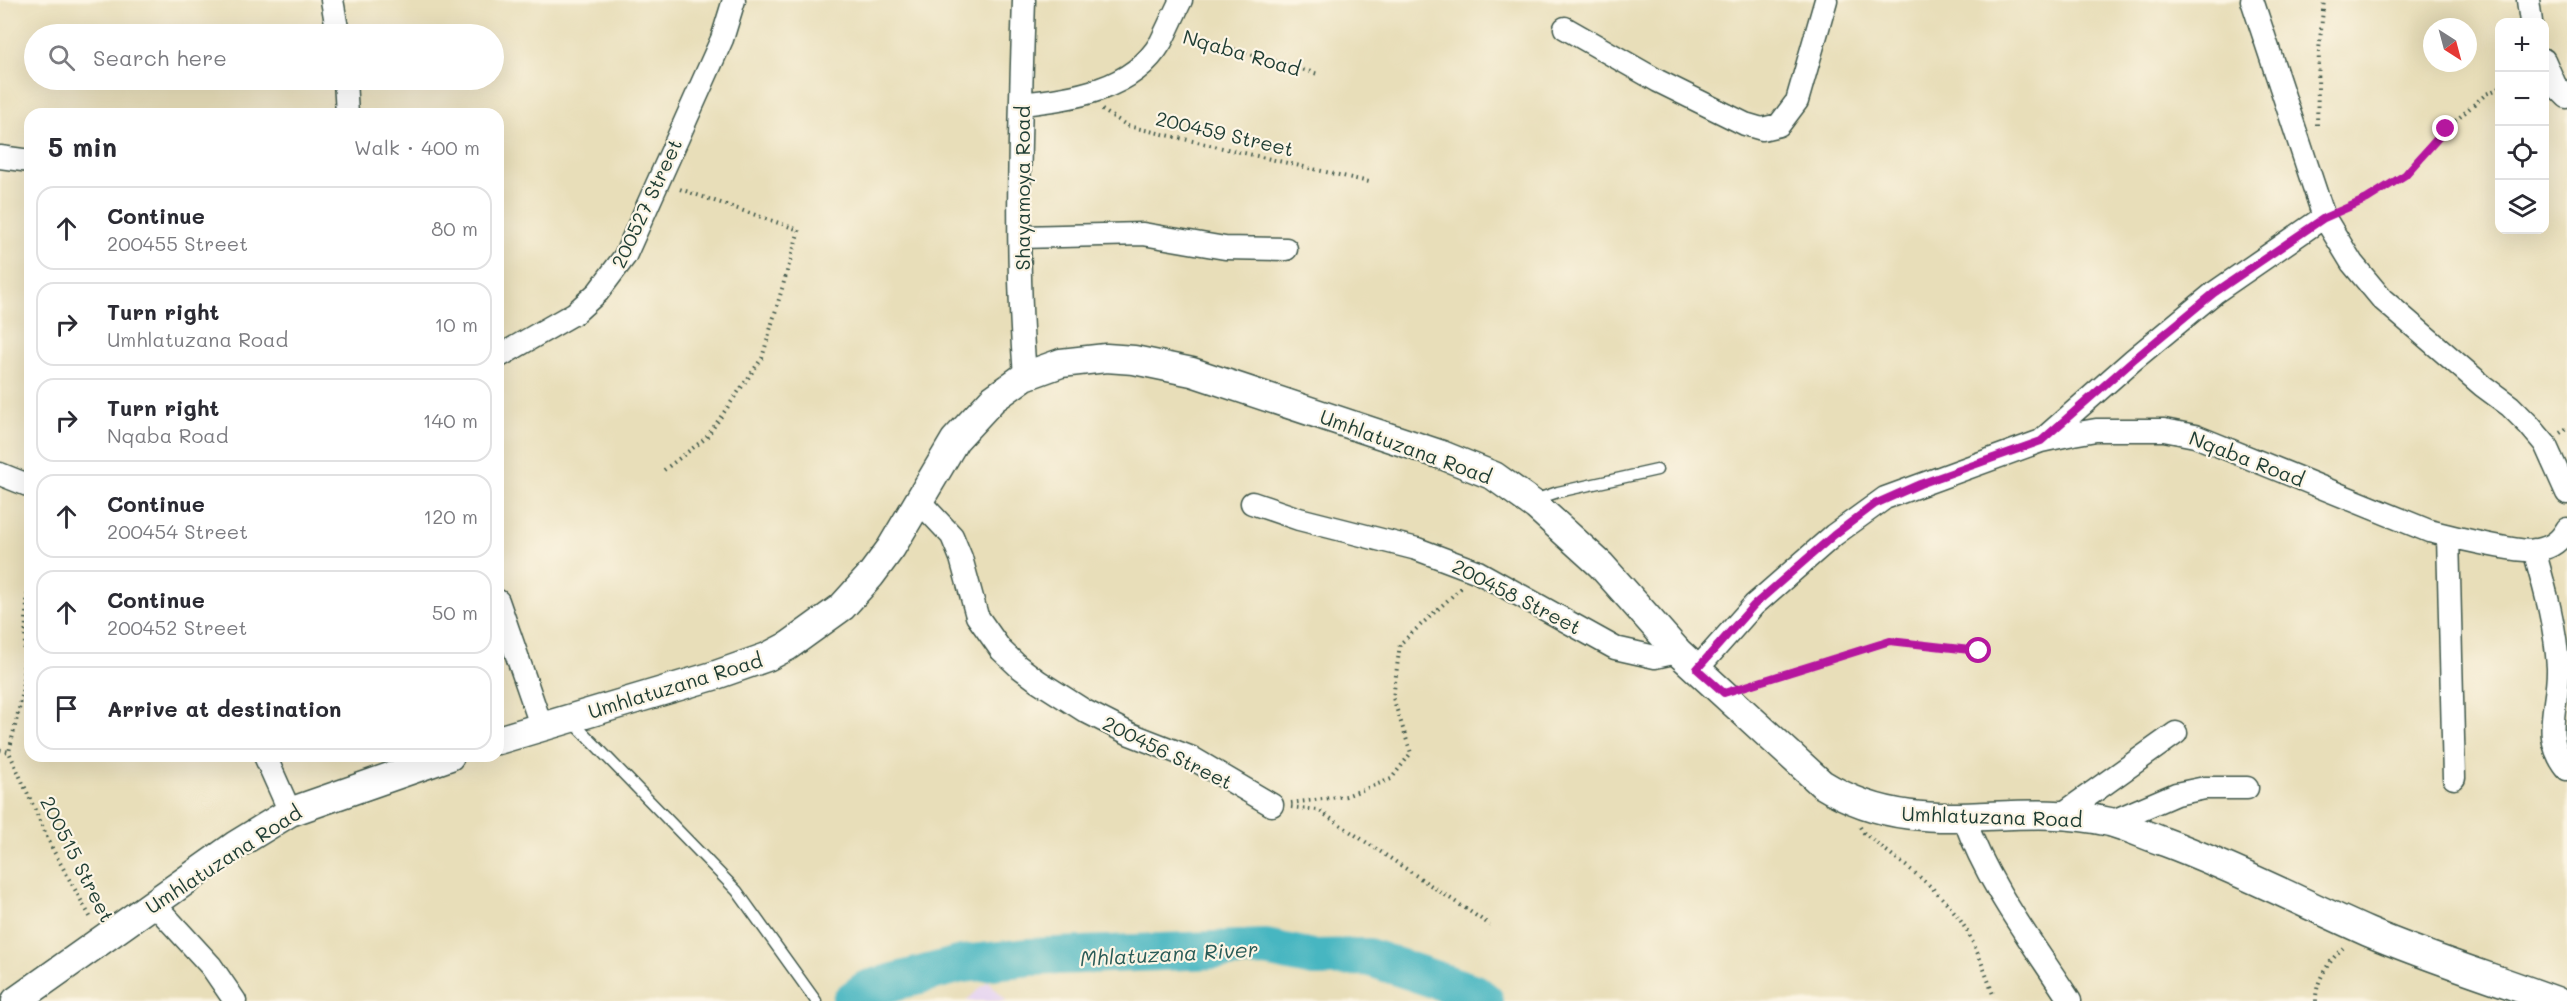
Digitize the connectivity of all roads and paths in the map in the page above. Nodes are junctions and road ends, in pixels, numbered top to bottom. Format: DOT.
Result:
graph roads {
  1 [pos="332,0"];
  2 [pos="734,0"];
  3 [pos="1024,0"];
  4 [pos="1181,0"];
  5 [pos="1826,0"];
  6 [pos="2252,0"];
  7 [pos="2324,0"];
  8 [pos="2528,0"];
  9 [pos="2530,18"];
  10 [pos="336,24"];
  11 [pos="1565,28"];
  12 [pos="1167,29"];
  13 [pos="2549,71"];
  14 [pos="1318,74"];
  15 [pos="346,90"];
  16 [pos="2495,90"];
  17 [pos="1081,96"];
  18 [pos="2567,97"];
  19 [pos="1022,104"];
  20 [pos="347,108"];
  21 [pos="2317,126"];
  22 [pos="0,157"];
  23 [pos="24,160"];
  24 [pos="659,182"];
  25 [pos="1369,182"];
  26 [pos="2324,218"];
  27 [pos="1021,237"];
  28 [pos="1286,249"];
  29 [pos="504,354"];
  30 [pos="1025,376"];
  31 [pos="2041,441"];
  32 [pos="664,470"];
  33 [pos="1657,471"];
  34 [pos="0,474"];
  35 [pos="24,484"];
  36 [pos="2567,493"];
  37 [pos="919,501"];
  38 [pos="1531,502"];
  39 [pos="1252,503"];
  40 [pos="2565,534"];
  41 [pos="2448,536"];
  42 [pos="2534,550"];
  43 [pos="1478,572"];
  44 [pos="504,618"];
  45 [pos="1979,651"];
  46 [pos="24,658"];
  47 [pos="1688,660"];
  48 [pos="1724,693"];
  49 [pos="569,718"];
  50 [pos="541,725"];
  51 [pos="2176,733"];
  52 [pos="504,738"];
  53 [pos="0,750"];
  54 [pos="9,752"];
  55 [pos="268,762"];
  56 [pos="433,762"];
  57 [pos="2567,769"];
  58 [pos="2454,778"];
  59 [pos="2247,788"];
  60 [pos="1272,805"];
  61 [pos="290,812"];
  62 [pos="2061,815"];
  63 [pos="1964,818"];
  64 [pos="2111,822"];
  65 [pos="1859,825"];
  66 [pos="154,903"];
  67 [pos="1490,925"];
  68 [pos="2370,932"];
  69 [pos="103,939"];
  70 [pos="814,997"];
  71 [pos="1994,997"];
  72 [pos="16,1001"];
  73 [pos="235,1001"];
  74 [pos="2070,1001"];
  75 [pos="2316,1001"];
  76 [pos="2556,1001"];
  1 -- 10 [label="street"];
  2 -- 24 [label="street, 200527 Street"];
  3 -- 19 [label="street, Shayamoya Road"];
  4 -- 12 [label="street, Nqaba Road"];
  5 -- 11 [label="street"];
  6 -- 26 [label="street"];
  7 -- 21 [label="path"];
  8 -- 9 [label="street"];
  12 -- 14 [label="path, Nqaba Road"];
  12 -- 17 [label="street, Nqaba Road"];
  13 -- 18 [label="street"];
  15 -- 20 [label="street"];
  16 -- 26 [label="path"];
  17 -- 19 [label="street, Nqaba Road"];
  17 -- 25 [label="path, 200459 Street"];
  19 -- 27 [label="street, Shayamoya Road"];
  22 -- 23 [label="street"];
  24 -- 29 [label="street, 200527 Street"];
  24 -- 32 [label="path"];
  26 -- 31 [label="street"];
  26 -- 36 [label="street"];
  27 -- 28 [label="street"];
  27 -- 30 [label="street, Shayamoya Road"];
  30 -- 37 [label="street, Umhlatuzana Road"];
  30 -- 38 [label="street, Umhlatuzana Road"];
  31 -- 41 [label="street, Nqaba Road"];
  31 -- 47 [label="street, Nqaba Road"];
  33 -- 38 [label="lane"];
  34 -- 35 [label="street"];
  37 -- 49 [label="street, Umhlatuzana Road"];
  37 -- 60 [label="street, 200456 Street"];
  38 -- 47 [label="street, Umhlatuzana Road"];
  39 -- 43 [label="street, 200458 Street"];
  40 -- 42 [label="street"];
  41 -- 42 [label="street, Nqaba Road"];
  41 -- 58 [label="street"];
  42 -- 57 [label="street"];
  43 -- 47 [label="street, 200458 Street"];
  43 -- 60 [label="path"];
  44 -- 50 [label="street"];
  45 -- 48 [label="path"];
  46 -- 54 [label="path"];
  47 -- 48 [label="street, Umhlatuzana Road"];
  48 -- 63 [label="street, Umhlatuzana Road"];
  49 -- 50 [label="street, Umhlatuzana Road"];
  49 -- 70 [label="lane"];
  50 -- 52 [label="street, Umhlatuzana Road"];
  51 -- 62 [label="street"];
  53 -- 54 [label="path"];
  54 -- 69 [label="path, 200515 Street"];
  55 -- 61 [label="street"];
  56 -- 61 [label="street, Umhlatuzana Road"];
  59 -- 64 [label="street"];
  60 -- 67 [label="path"];
  61 -- 66 [label="street, Umhlatuzana Road"];
  62 -- 63 [label="street, Umhlatuzana Road"];
  62 -- 64 [label="street, Umhlatuzana Road"];
  63 -- 74 [label="street"];
  64 -- 68 [label="street, Umhlatuzana Road"];
  65 -- 71 [label="path"];
  66 -- 69 [label="street, Umhlatuzana Road"];
  66 -- 73 [label="street"];
  68 -- 75 [label="path"];
  68 -- 76 [label="street, Umhlatuzana Road"];
  69 -- 72 [label="street, Umhlatuzana Road"];
}
